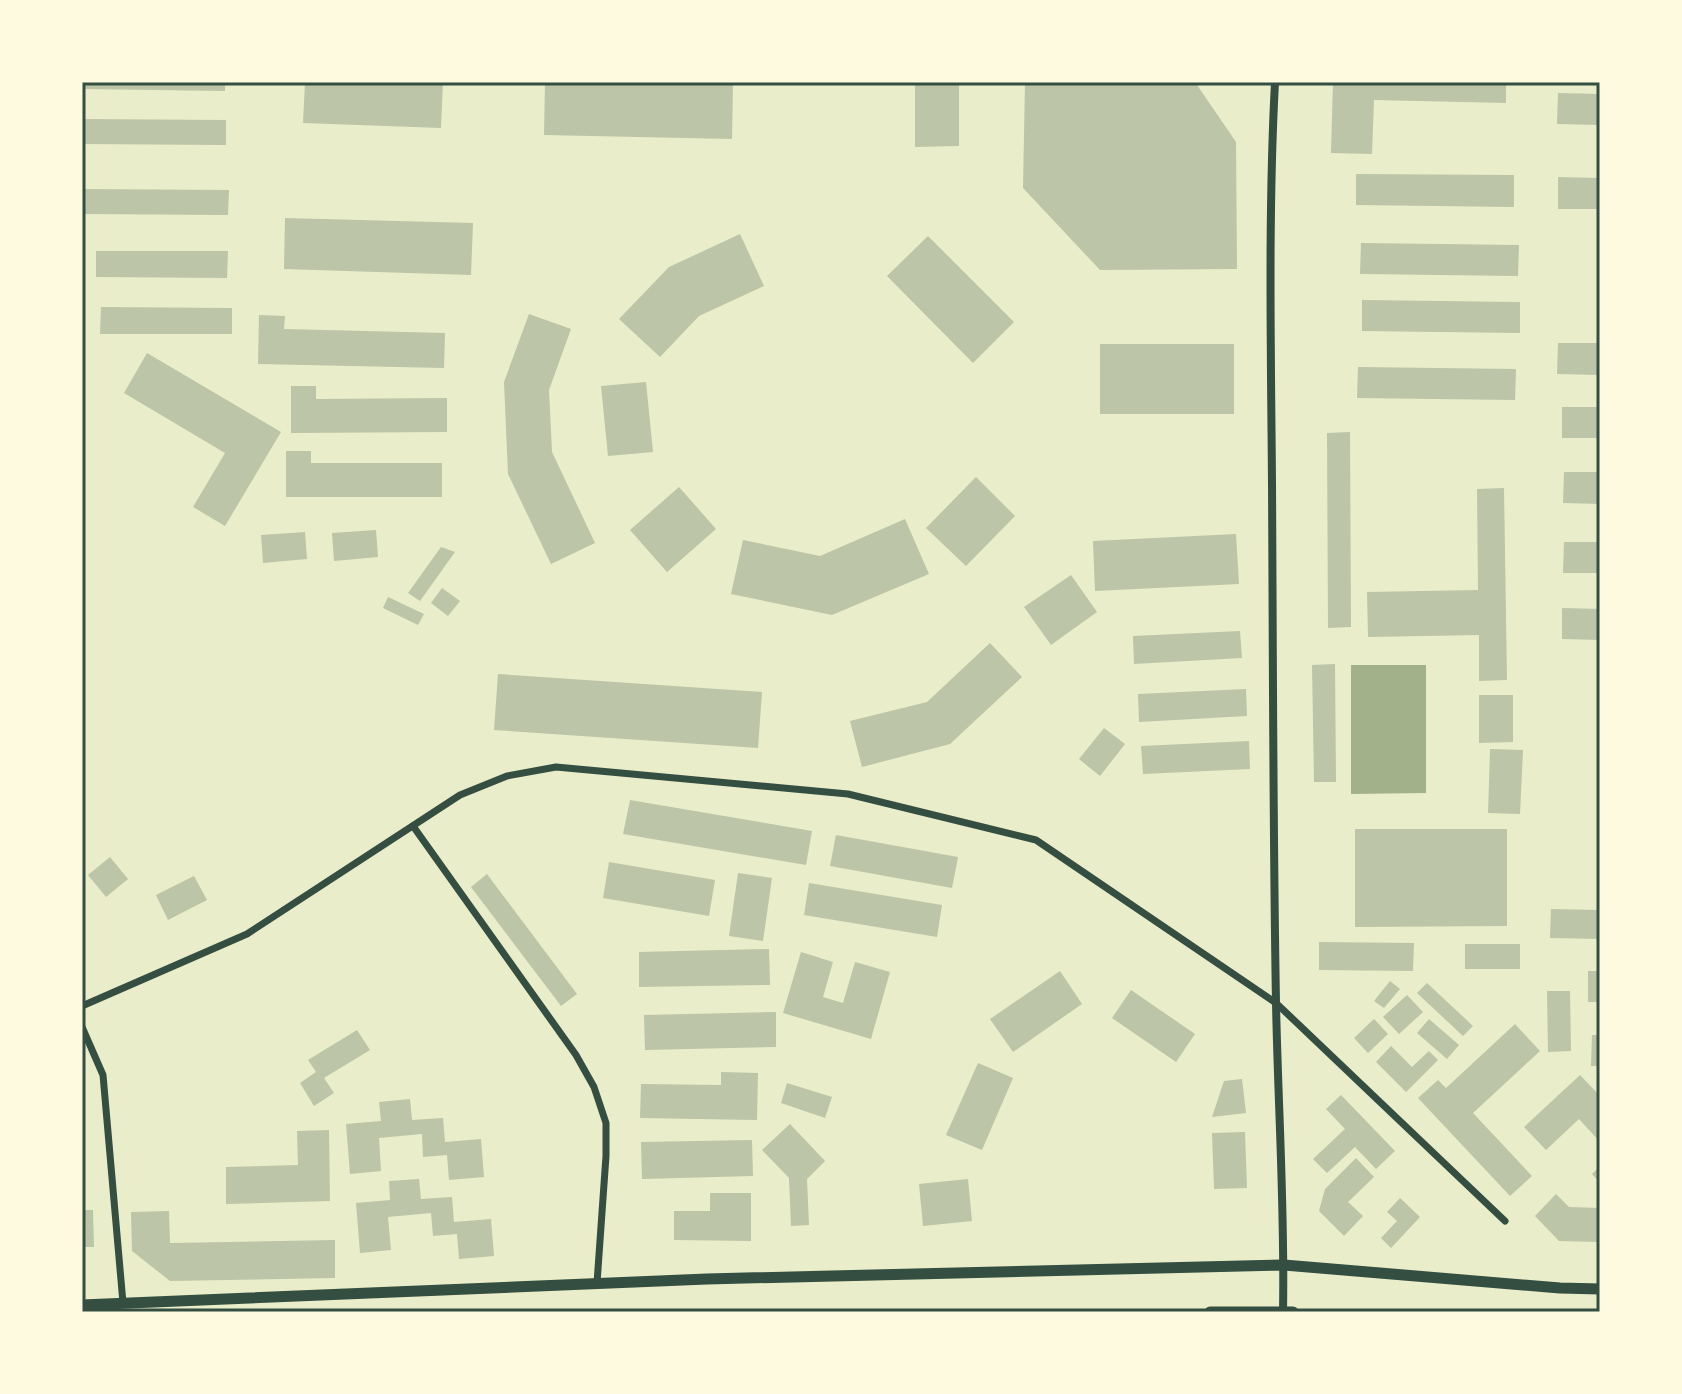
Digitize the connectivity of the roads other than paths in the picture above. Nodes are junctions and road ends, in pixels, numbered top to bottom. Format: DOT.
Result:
graph roads {
  1 [pos="1275,82"];
  2 [pos="413,826"];
  3 [pos="1276,1003"];
  4 [pos="82,1006"];
  5 [pos="82,1027"];
  6 [pos="1505,1221"];
  7 [pos="1284,1265"];
  8 [pos="597,1283"];
  9 [pos="1600,1289"];
  10 [pos="123,1303"];
  11 [pos="82,1305"];
  12 [pos="1210,1312"];
  13 [pos="1283,1312"];
  14 [pos="1293,1312"];
  1 -- 3 [label="street"];
  2 -- 3 [label="street"];
  2 -- 4 [label="street"];
  2 -- 8 [label="street"];
  3 -- 6 [label="street"];
  3 -- 7 [label="street"];
  5 -- 10 [label="street"];
  7 -- 8 [label="main road"];
  7 -- 9 [label="main road"];
  7 -- 13 [label="street"];
  8 -- 10 [label="main road"];
  10 -- 11 [label="main road"];
  12 -- 13 [label="main road"];
  13 -- 14 [label="main road"];
}
